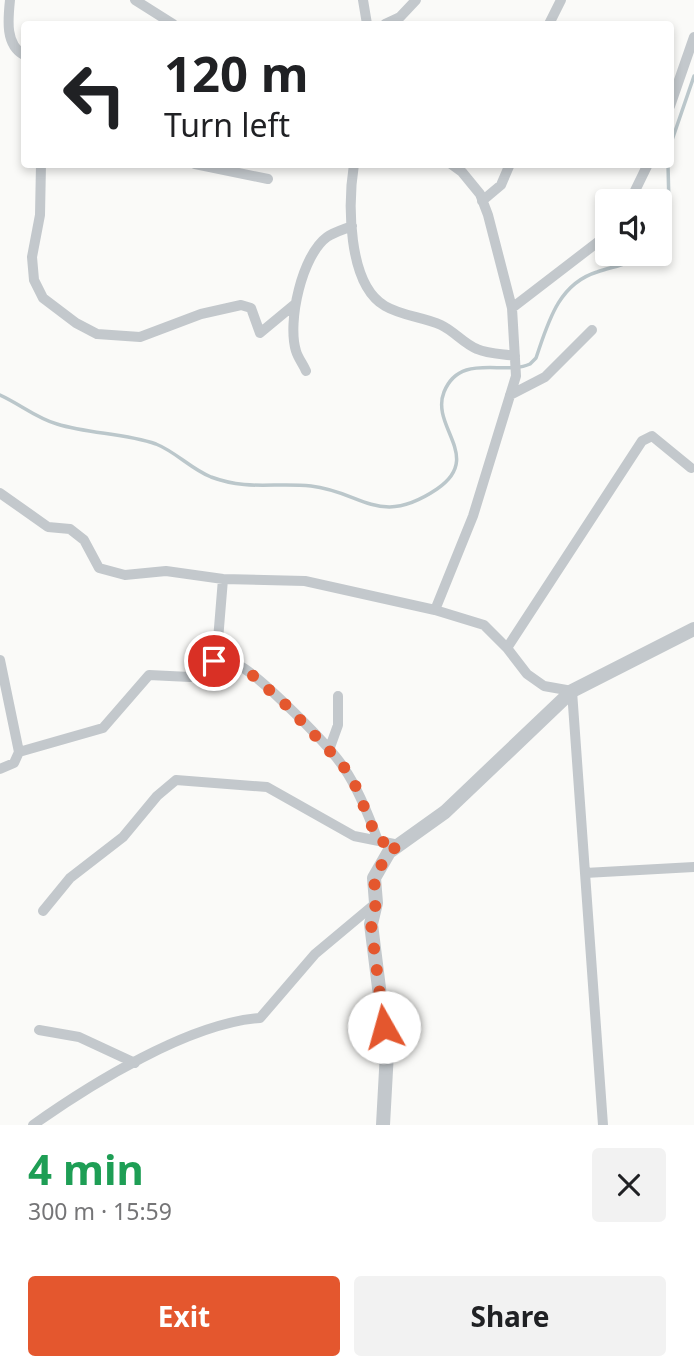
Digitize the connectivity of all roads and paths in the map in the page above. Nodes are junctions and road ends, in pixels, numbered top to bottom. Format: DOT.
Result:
graph roads {
  1 [pos="10,0"];
  2 [pos="135,0"];
  3 [pos="363,0"];
  4 [pos="416,0"];
  5 [pos="561,0"];
  6 [pos="168,21"];
  7 [pos="366,21"];
  8 [pos="392,21"];
  9 [pos="550,21"];
  10 [pos="694,37"];
  11 [pos="21,54"];
  12 [pos="674,94"];
  13 [pos="41,168"];
  14 [pos="214,168"];
  15 [pos="353,168"];
  16 [pos="456,168"];
  17 [pos="508,168"];
  18 [pos="646,168"];
  19 [pos="268,179"];
  20 [pos="636,189"];
  21 [pos="482,201"];
  22 [pos="352,226"];
  23 [pos="595,244"];
  24 [pos="295,304"];
  25 [pos="512,308"];
  26 [pos="592,330"];
  27 [pos="515,359"];
  28 [pos="306,370"];
  29 [pos="510,395"];
  30 [pos="691,468"];
  31 [pos="0,493"];
  32 [pos="223,579"];
  33 [pos="435,610"];
  34 [pos="694,629"];
  35 [pos="508,648"];
  36 [pos="0,660"];
  37 [pos="214,661"];
  38 [pos="572,691"];
  39 [pos="338,696"];
  40 [pos="329,750"];
  41 [pos="19,752"];
  42 [pos="0,769"];
  43 [pos="378,841"];
  44 [pos="399,845"];
  45 [pos="694,867"];
  46 [pos="585,873"];
  47 [pos="376,903"];
  48 [pos="43,911"];
  49 [pos="39,1030"];
  50 [pos="135,1063"];
  51 [pos="33,1125"];
  52 [pos="383,1125"];
  53 [pos="603,1125"];
  1 -- 11 [label="street"];
  2 -- 6 [label="street"];
  3 -- 7 [label="street"];
  4 -- 8 [label="street"];
  5 -- 9 [label="street"];
  10 -- 12 [label="street"];
  13 -- 24 [label="street"];
  14 -- 19 [label="street"];
  15 -- 22 [label="street"];
  16 -- 21 [label="street"];
  17 -- 21 [label="street"];
  18 -- 20 [label="street"];
  21 -- 25 [label="street"];
  22 -- 24 [label="street"];
  22 -- 27 [label="street"];
  23 -- 25 [label="street"];
  24 -- 28 [label="street"];
  25 -- 27 [label="street"];
  26 -- 29 [label="street"];
  27 -- 29 [label="street"];
  29 -- 33 [label="street"];
  30 -- 35 [label="street"];
  31 -- 32 [label="street"];
  32 -- 33 [label="street"];
  32 -- 37 [label="street"];
  33 -- 35 [label="street"];
  34 -- 38 [label="street"];
  35 -- 38 [label="street"];
  36 -- 41 [label="street"];
  37 -- 40 [label="street"];
  37 -- 41 [label="street"];
  38 -- 44 [label="street"];
  38 -- 46 [label="street"];
  39 -- 40 [label="street"];
  40 -- 43 [label="street"];
  41 -- 42 [label="street"];
  43 -- 44 [label="street"];
  43 -- 48 [label="street"];
  44 -- 47 [label="street"];
  45 -- 46 [label="street"];
  46 -- 53 [label="street"];
  47 -- 50 [label="street"];
  47 -- 52 [label="street"];
  49 -- 50 [label="street"];
  50 -- 51 [label="street"];
}
